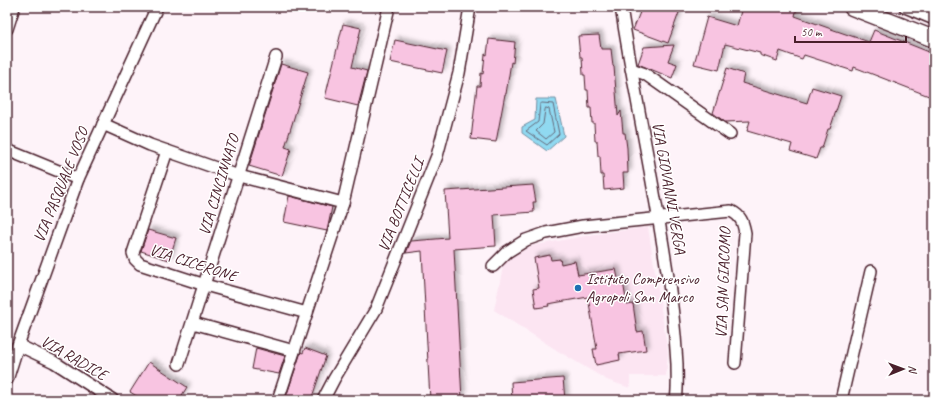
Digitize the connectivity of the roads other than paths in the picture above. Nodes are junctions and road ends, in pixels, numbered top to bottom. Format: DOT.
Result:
graph roads {
  1 [pos="14,7"];
  2 [pos="157,7"];
  3 [pos="389,7"];
  4 [pos="470,7"];
  5 [pos="621,7"];
  6 [pos="852,7"];
  7 [pos="905,7"];
  8 [pos="934,19"];
  9 [pos="7,29"];
  10 [pos="934,38"];
  11 [pos="276,57"];
  12 [pos="631,69"];
  13 [pos="103,124"];
  14 [pos="730,134"];
  15 [pos="7,150"];
  16 [pos="167,151"];
  17 [pos="239,176"];
  18 [pos="78,179"];
  19 [pos="343,202"];
  20 [pos="659,219"];
  21 [pos="493,266"];
  22 [pos="871,271"];
  23 [pos="205,285"];
  24 [pos="306,313"];
  25 [pos="193,323"];
  26 [pos="18,345"];
  27 [pos="294,351"];
  28 [pos="736,363"];
  29 [pos="179,364"];
  30 [pos="7,380"];
  31 [pos="113,400"];
  32 [pos="278,400"];
  33 [pos="323,400"];
  34 [pos="676,400"];
  35 [pos="841,400"];
  1 -- 9 [label="street"];
  2 -- 13 [label="street, VIA PASQUALE VOSO"];
  3 -- 19 [label="street"];
  4 -- 33 [label="street, VIA BOTTICELLI"];
  5 -- 12 [label="street, VIA GIOVANNI VERGA"];
  6 -- 10 [label="main road"];
  7 -- 8 [label="street"];
  11 -- 17 [label="street, VIA CINCINNATO"];
  12 -- 14 [label="street"];
  12 -- 20 [label="street, VIA GIOVANNI VERGA"];
  13 -- 16 [label="street"];
  13 -- 18 [label="street, VIA PASQUALE VOSO"];
  15 -- 18 [label="street"];
  16 -- 17 [label="street"];
  16 -- 23 [label="street, VIA CICERONE"];
  17 -- 19 [label="street"];
  17 -- 23 [label="street, VIA CINCINNATO"];
  18 -- 26 [label="street, VIA PASQUALE VOSO"];
  19 -- 24 [label="street"];
  20 -- 21 [label="street"];
  20 -- 28 [label="street, VIA SAN GIACOMO"];
  20 -- 34 [label="street, VIA GIOVANNI VERGA"];
  22 -- 35 [label="street"];
  23 -- 24 [label="street, VIA CICERONE"];
  23 -- 25 [label="street, VIA CINCINNATO"];
  24 -- 27 [label="street"];
  25 -- 27 [label="street"];
  25 -- 29 [label="street, VIA CINCINNATO"];
  26 -- 30 [label="street, VIA PASQUALE VOSO"];
  26 -- 31 [label="street, VIA RADICE"];
  27 -- 32 [label="street"];
}
